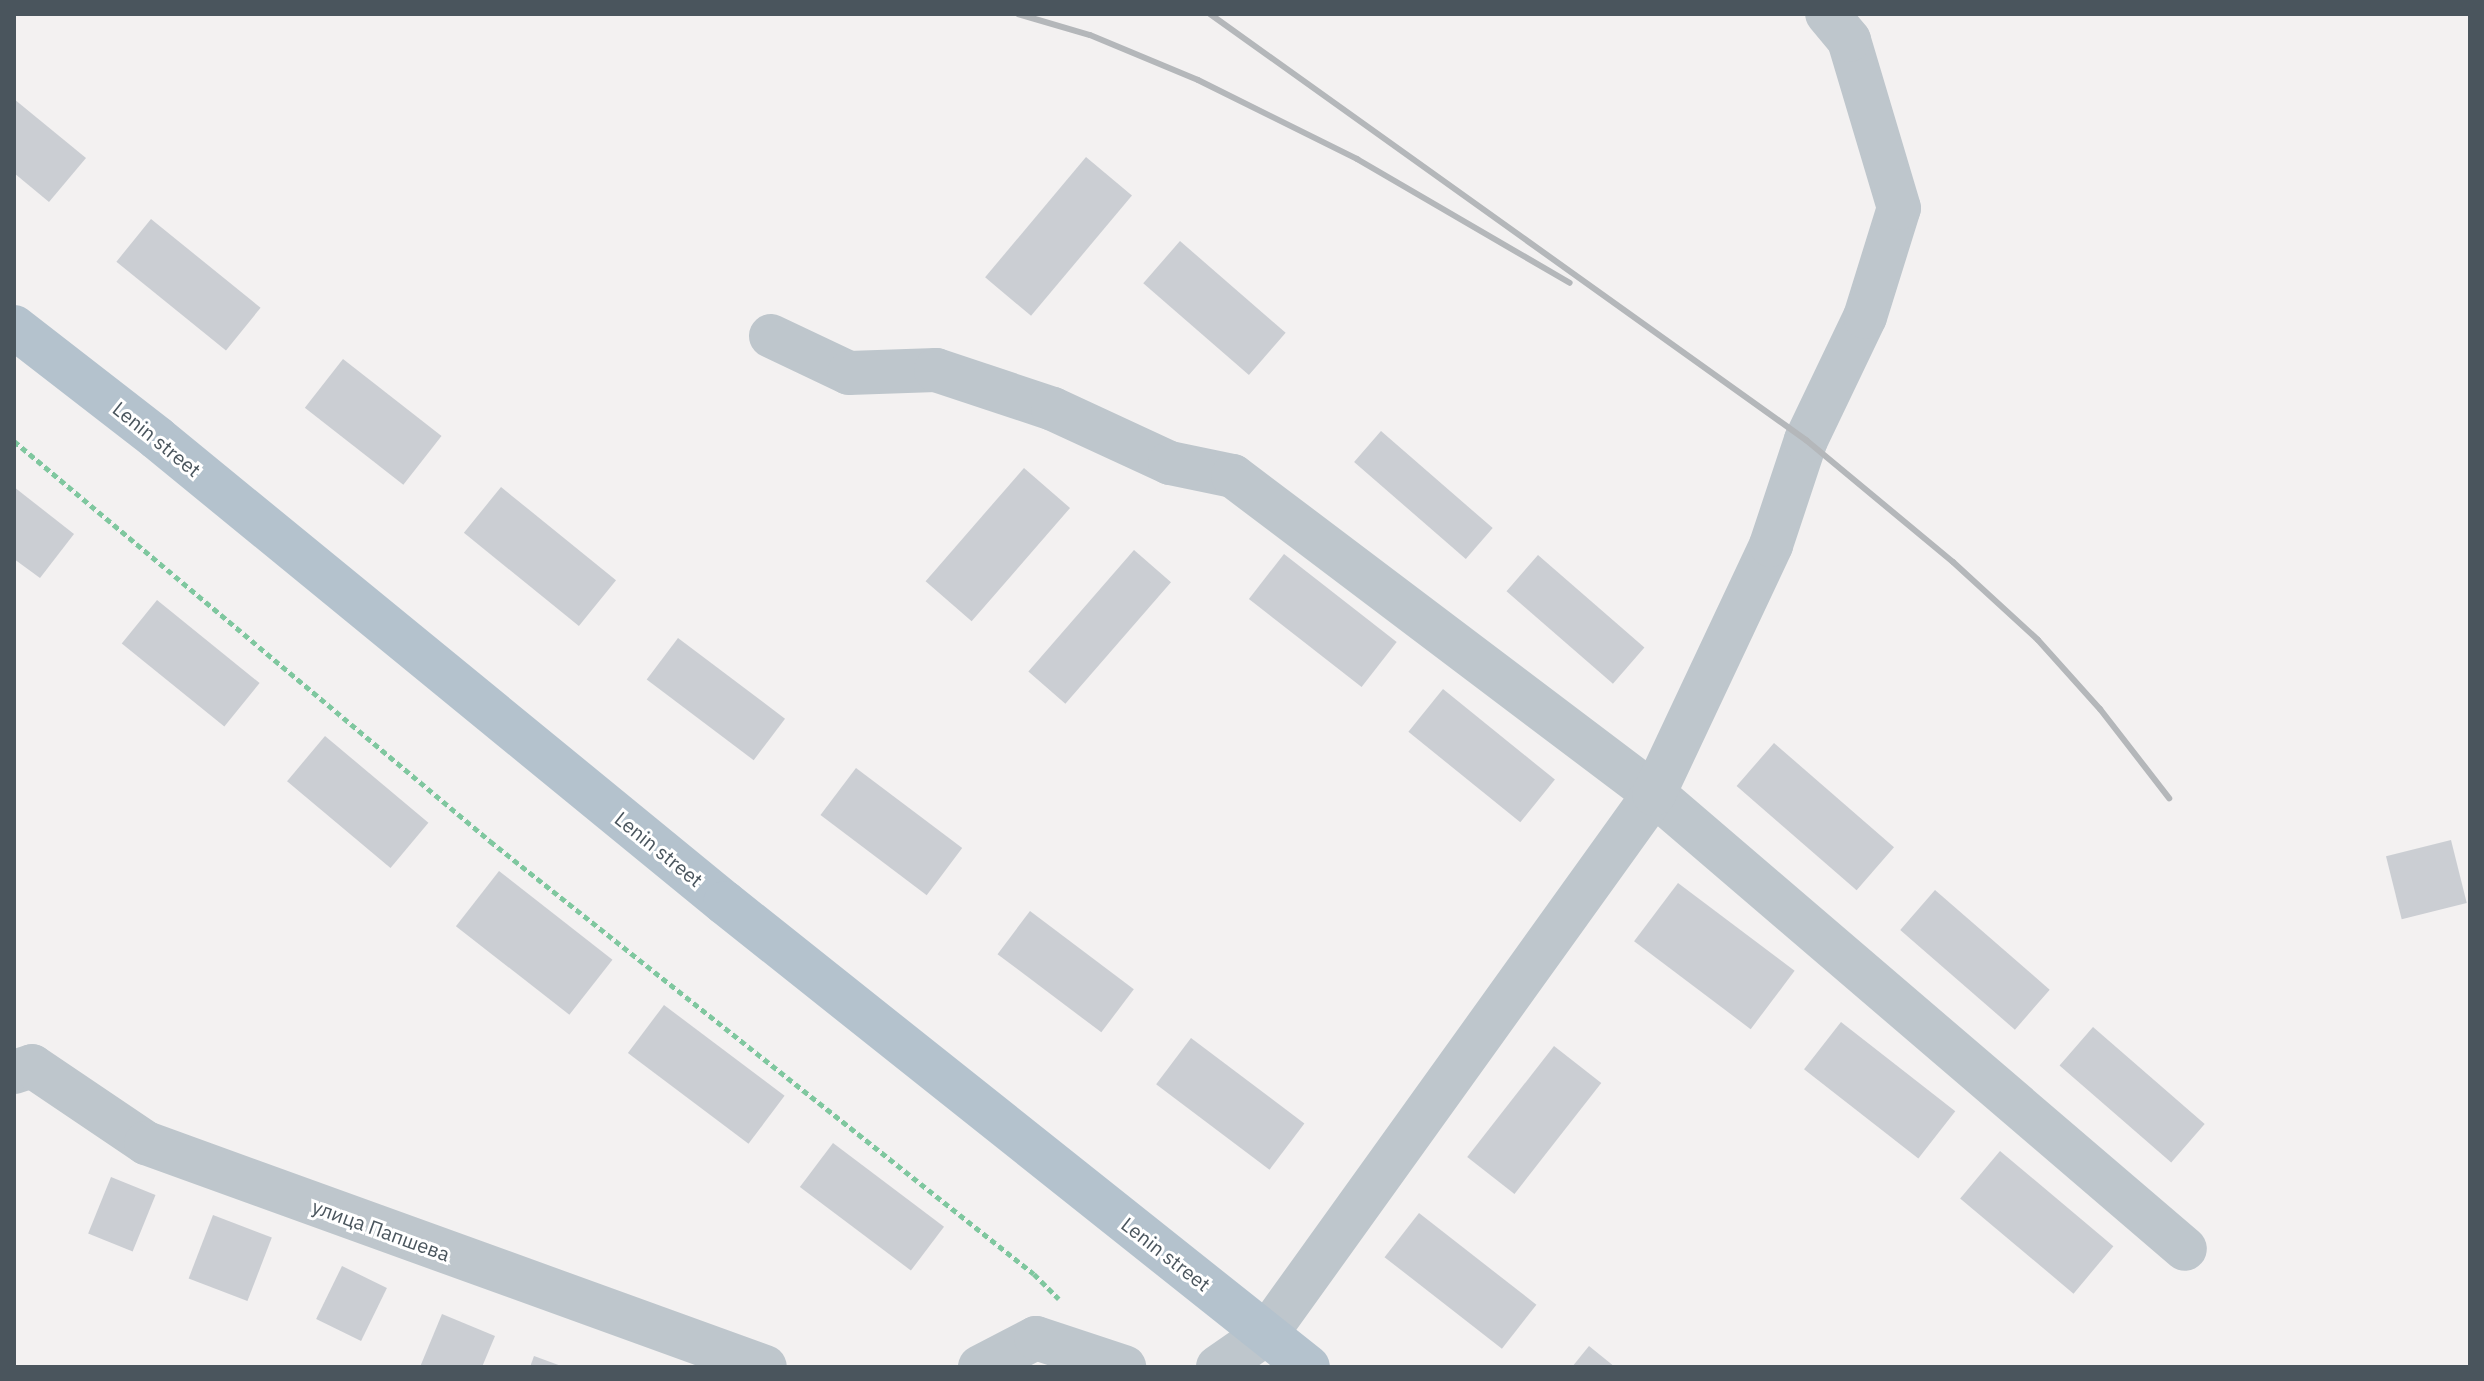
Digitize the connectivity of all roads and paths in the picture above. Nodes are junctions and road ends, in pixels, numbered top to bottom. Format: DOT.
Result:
graph roads {
  1 [pos="1827,14"];
  2 [pos="14,327"];
  3 [pos="771,336"];
  4 [pos="14,441"];
  5 [pos="1654,794"];
  6 [pos="14,1072"];
  7 [pos="2185,1249"];
  8 [pos="1065,1305"];
  9 [pos="1267,1333"];
  10 [pos="765,1367"];
  11 [pos="980,1367"];
  12 [pos="1124,1367"];
  13 [pos="1218,1367"];
  14 [pos="1308,1367"];
  1 -- 5 [label="street"];
  2 -- 9 [label="main road, Lenin street"];
  3 -- 5 [label="street"];
  4 -- 8 [label="path"];
  5 -- 7 [label="street"];
  5 -- 9 [label="street"];
  6 -- 10 [label="street, улица Папшева"];
  9 -- 13 [label="street"];
  9 -- 14 [label="main road, Lenin street"];
  11 -- 12 [label="street"];
}
